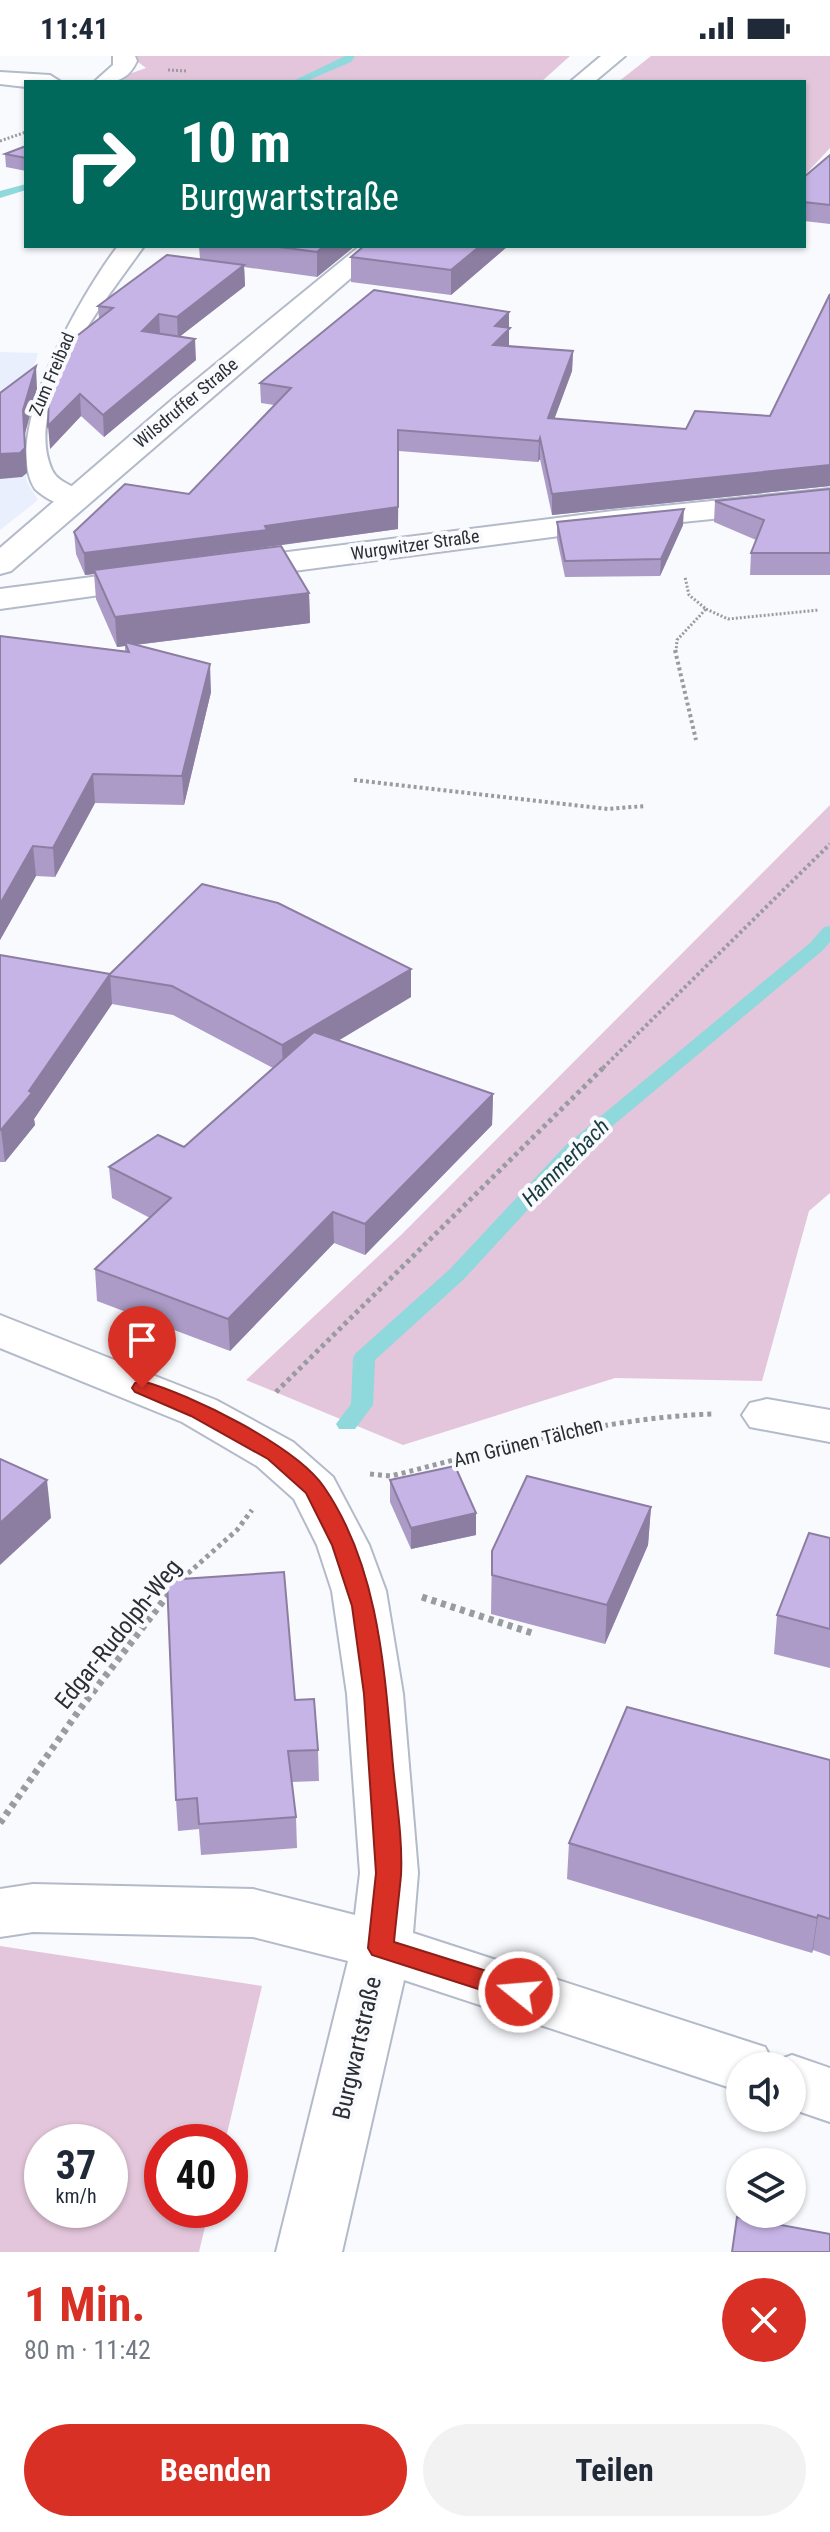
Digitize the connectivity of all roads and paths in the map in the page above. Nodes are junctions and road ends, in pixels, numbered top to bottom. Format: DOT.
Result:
graph roads {
  1 [pos="124,56"];
  2 [pos="614,56"];
  3 [pos="0,67"];
  4 [pos="24,77"];
  5 [pos="0,78"];
  6 [pos="40,80"];
  7 [pos="108,80"];
  8 [pos="584,80"];
  9 [pos="24,133"];
  10 [pos="0,141"];
  11 [pos="129,248"];
  12 [pos="373,248"];
  13 [pos="830,498"];
  14 [pos="74,499"];
  15 [pos="0,564"];
  16 [pos="685,577"];
  17 [pos="0,599"];
  18 [pos="706,609"];
  19 [pos="819,610"];
  20 [pos="696,740"];
  21 [pos="354,780"];
  22 [pos="645,806"];
  23 [pos="830,844"];
  24 [pos="0,1330"];
  25 [pos="273,1395"];
  26 [pos="767,1415"];
  27 [pos="830,1426"];
  28 [pos="370,1474"];
  29 [pos="261,1498"];
  30 [pos="410,1593"];
  31 [pos="535,1634"];
  32 [pos="0,1823"];
  33 [pos="0,1913"];
  34 [pos="381,1948"];
  35 [pos="726,2060"];
  36 [pos="806,2087"];
  37 [pos="830,2095"];
  38 [pos="309,2252"];
  1 -- 7 [label="street"];
  2 -- 8 [label="street"];
  3 -- 4 [label="street"];
  4 -- 5 [label="street"];
  4 -- 6 [label="street"];
  9 -- 10 [label="path"];
  11 -- 14 [label="street, Zum Freibad"];
  12 -- 14 [label="street, Wilsdruffer Straße"];
  13 -- 17 [label="street, Wurgwitzer Straße"];
  14 -- 15 [label="street, Wilsdruffer Straße"];
  16 -- 18 [label="path"];
  18 -- 19 [label="path"];
  18 -- 20 [label="path"];
  21 -- 22 [label="path"];
  23 -- 25 [label="path"];
  24 -- 34 [label="street, Burgwartstraße"];
  26 -- 27 [label="street"];
  26 -- 28 [label="path, Am Grünen Tälchen"];
  29 -- 32 [label="path, Edgar-Rudolph-Weg"];
  30 -- 31 [label="path"];
  33 -- 34 [label="street"];
  34 -- 35 [label="street"];
  34 -- 38 [label="street, Burgwartstraße"];
  36 -- 37 [label="street"];
}
